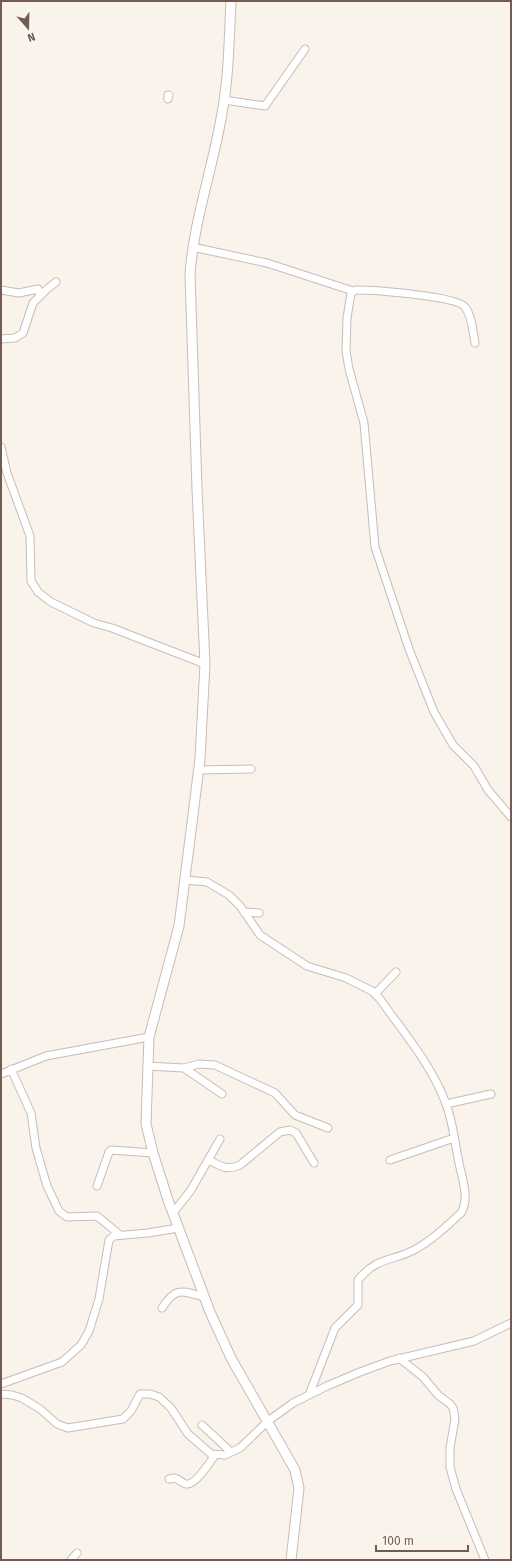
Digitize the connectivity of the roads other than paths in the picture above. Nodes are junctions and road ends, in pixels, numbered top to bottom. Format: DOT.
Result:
graph roads {
  1 [pos="231,1"];
  2 [pos="305,49"];
  3 [pos="224,100"];
  4 [pos="192,247"];
  5 [pos="56,282"];
  6 [pos="1,290"];
  7 [pos="353,291"];
  8 [pos="40,295"];
  9 [pos="1,339"];
  10 [pos="475,343"];
  11 [pos="1,447"];
  12 [pos="205,664"];
  13 [pos="251,769"];
  14 [pos="198,770"];
  15 [pos="511,818"];
  16 [pos="185,880"];
  17 [pos="244,912"];
  18 [pos="259,913"];
  19 [pos="396,972"];
  20 [pos="375,994"];
  21 [pos="149,1037"];
  22 [pos="148,1066"];
  23 [pos="184,1068"];
  24 [pos="10,1069"];
  25 [pos="1,1074"];
  26 [pos="222,1094"];
  27 [pos="491,1094"];
  28 [pos="446,1104"];
  29 [pos="328,1128"];
  30 [pos="454,1138"];
  31 [pos="220,1139"];
  32 [pos="153,1153"];
  33 [pos="209,1160"];
  34 [pos="390,1160"];
  35 [pos="314,1163"];
  36 [pos="97,1186"];
  37 [pos="173,1213"];
  38 [pos="178,1228"];
  39 [pos="120,1235"];
  40 [pos="204,1297"];
  41 [pos="162,1308"];
  42 [pos="511,1323"];
  43 [pos="399,1358"];
  44 [pos="1,1384"];
  45 [pos="1,1394"];
  46 [pos="309,1395"];
  47 [pos="268,1421"];
  48 [pos="202,1425"];
  49 [pos="231,1452"];
  50 [pos="215,1455"];
  51 [pos="169,1479"];
  52 [pos="77,1553"];
  53 [pos="71,1560"];
  54 [pos="292,1560"];
  55 [pos="485,1560"];
  1 -- 3 [label="street"];
  2 -- 3 [label="street"];
  3 -- 4 [label="street"];
  4 -- 7 [label="street"];
  4 -- 12 [label="street"];
  5 -- 8 [label="street"];
  6 -- 8 [label="street"];
  7 -- 10 [label="street"];
  7 -- 15 [label="street"];
  8 -- 9 [label="street"];
  11 -- 12 [label="street"];
  12 -- 14 [label="street"];
  13 -- 14 [label="street"];
  14 -- 16 [label="street"];
  16 -- 17 [label="street"];
  16 -- 21 [label="street"];
  17 -- 18 [label="street"];
  17 -- 20 [label="street"];
  19 -- 20 [label="street"];
  20 -- 28 [label="street"];
  21 -- 22 [label="street"];
  21 -- 24 [label="street"];
  22 -- 23 [label="street"];
  22 -- 32 [label="street"];
  23 -- 26 [label="street"];
  23 -- 29 [label="street"];
  24 -- 25 [label="street"];
  24 -- 39 [label="street"];
  27 -- 28 [label="street"];
  28 -- 30 [label="street"];
  30 -- 34 [label="street"];
  30 -- 46 [label="street"];
  31 -- 33 [label="street"];
  32 -- 36 [label="street"];
  32 -- 37 [label="street"];
  33 -- 35 [label="street"];
  33 -- 37 [label="street"];
  37 -- 38 [label="street"];
  38 -- 39 [label="street"];
  38 -- 40 [label="street"];
  39 -- 44 [label="street"];
  40 -- 41 [label="street"];
  40 -- 47 [label="street"];
  42 -- 43 [label="street"];
  43 -- 46 [label="street"];
  43 -- 55 [label="street"];
  45 -- 50 [label="street"];
  46 -- 47 [label="street"];
  47 -- 49 [label="street"];
  47 -- 54 [label="street"];
  48 -- 49 [label="street"];
  49 -- 50 [label="street"];
  50 -- 51 [label="street"];
  52 -- 53 [label="street"];
}
